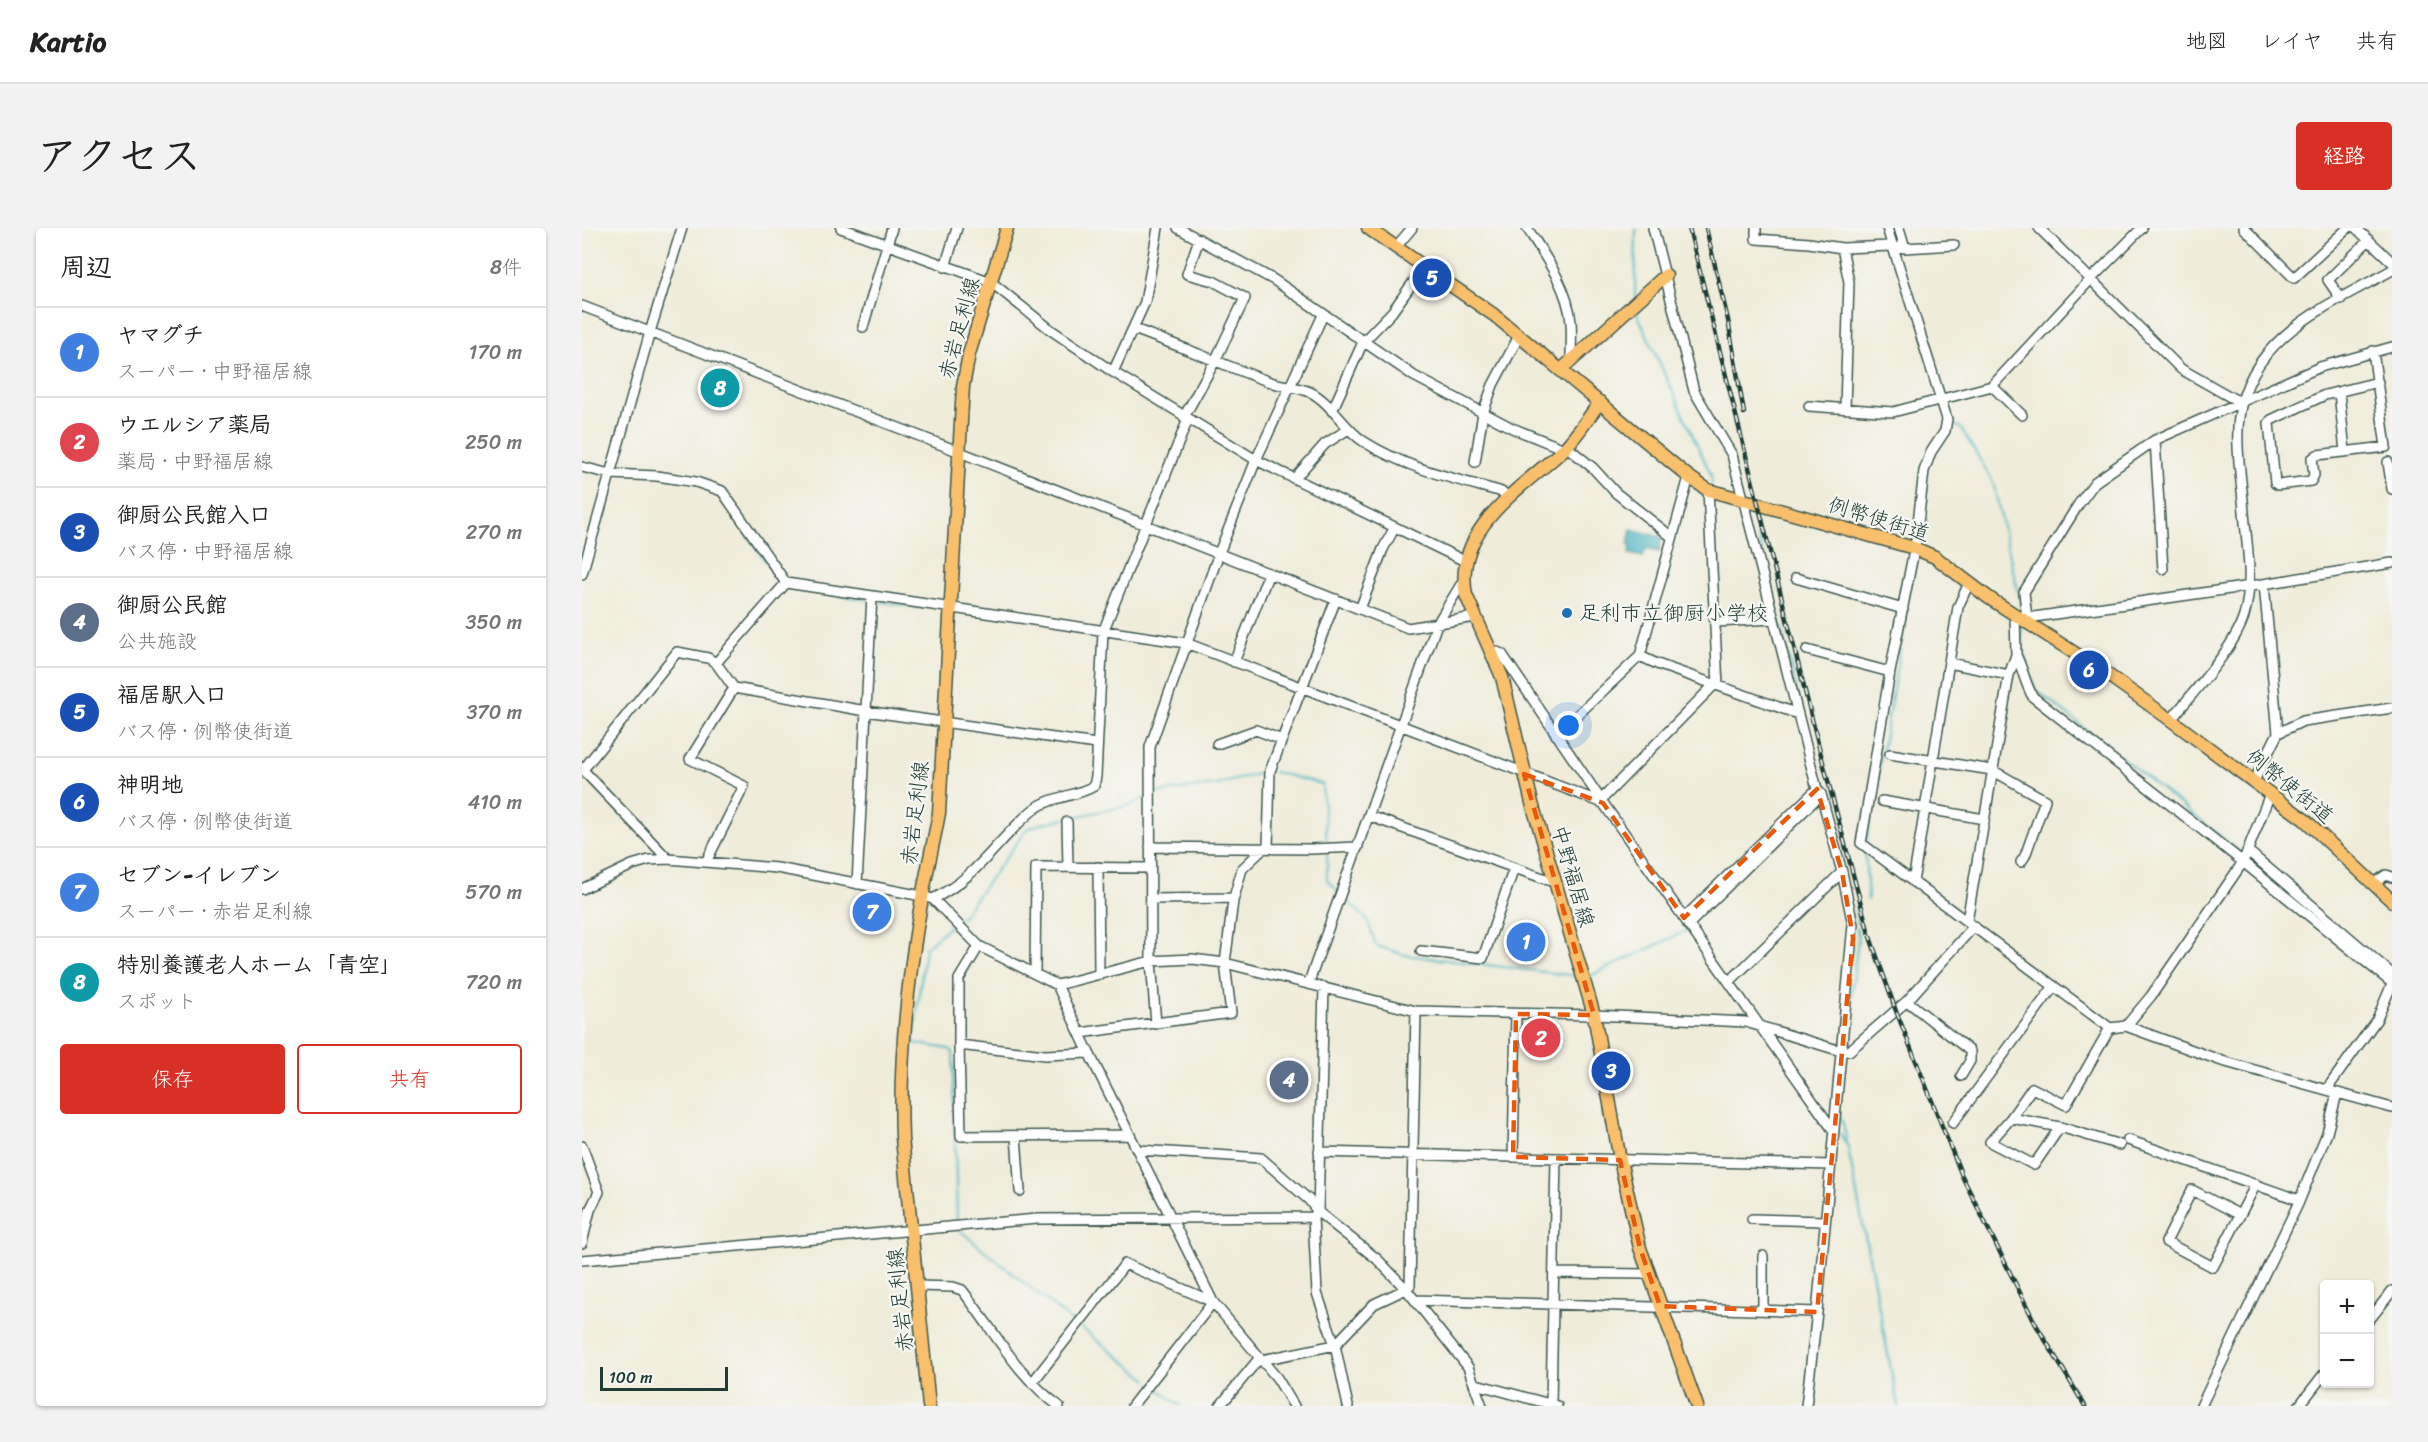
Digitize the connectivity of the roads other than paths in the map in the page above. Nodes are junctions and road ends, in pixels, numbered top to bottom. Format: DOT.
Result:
graph roads {
  1 [pos="682,228"];
  2 [pos="840,228"];
  3 [pos="892,228"];
  4 [pos="957,228"];
  5 [pos="1007,228"];
  6 [pos="1158,228"];
  7 [pos="1178,228"];
  8 [pos="1368,228"];
  9 [pos="1412,228"];
  10 [pos="1527,228"];
  11 [pos="1653,228"];
  12 [pos="1756,228"];
  13 [pos="1887,228"];
  14 [pos="1899,228"];
  15 [pos="2039,228"];
  16 [pos="2142,228"];
  17 [pos="2244,228"];
  18 [pos="2348,228"];
  19 [pos="2356,228"];
  20 [pos="1199,239"];
  21 [pos="2369,240"];
  22 [pos="1954,245"];
  23 [pos="887,246"];
  24 [pos="1892,246"];
  25 [pos="1396,247"];
  26 [pos="1842,248"];
  27 [pos="1905,248"];
  28 [pos="2392,262"];
  29 [pos="945,267"];
  30 [pos="1424,267"];
  31 [pos="2392,270"];
  32 [pos="1666,275"];
  33 [pos="2091,279"];
  34 [pos="991,282"];
  35 [pos="2341,299"];
  36 [pos="582,306"];
  37 [pos="1323,315"];
  38 [pos="863,327"];
  39 [pos="1134,329"];
  40 [pos="650,332"];
  41 [pos="1519,336"];
  42 [pos="1363,342"];
  43 [pos="2392,346"];
  44 [pos="2373,351"];
  45 [pos="1216,359"];
  46 [pos="1571,360"];
  47 [pos="1561,370"];
  48 [pos="1113,372"];
  49 [pos="2378,382"];
  50 [pos="1992,386"];
  51 [pos="1291,388"];
  52 [pos="2339,392"];
  53 [pos="1940,401"];
  54 [pos="2242,401"];
  55 [pos="1600,402"];
  56 [pos="1809,406"];
  57 [pos="1845,408"];
  58 [pos="1332,411"];
  59 [pos="1483,413"];
  60 [pos="2022,415"];
  61 [pos="1186,418"];
  62 [pos="1347,430"];
  63 [pos="2155,440"];
  64 [pos="1565,447"];
  65 [pos="958,450"];
  66 [pos="2345,452"];
  67 [pos="1256,460"];
  68 [pos="1475,462"];
  69 [pos="2388,462"];
  70 [pos="582,466"];
  71 [pos="610,474"];
  72 [pos="1689,477"];
  73 [pos="1295,478"];
  74 [pos="2392,489"];
  75 [pos="1708,490"];
  76 [pos="1510,496"];
  77 [pos="1743,500"];
  78 [pos="1146,524"];
  79 [pos="1395,527"];
  80 [pos="1672,537"];
  81 [pos="1914,548"];
  82 [pos="1219,553"];
  83 [pos="1467,562"];
  84 [pos="2392,563"];
  85 [pos="2163,569"];
  86 [pos="1269,573"];
  87 [pos="582,574"];
  88 [pos="1796,578"];
  89 [pos="1463,581"];
  90 [pos="786,583"];
  91 [pos="1969,583"];
  92 [pos="2264,584"];
  93 [pos="2251,586"];
  94 [pos="872,596"];
  95 [pos="1336,599"];
  96 [pos="950,608"];
  97 [pos="1360,609"];
  98 [pos="1904,609"];
  99 [pos="1475,617"];
  100 [pos="2020,617"];
  101 [pos="1774,619"];
  102 [pos="1715,622"];
  103 [pos="1437,624"];
  104 [pos="1103,632"];
  105 [pos="1185,643"];
  106 [pos="1492,650"];
  107 [pos="1807,650"];
  108 [pos="1640,656"];
  109 [pos="2016,656"];
  110 [pos="1234,662"];
  111 [pos="716,663"];
  112 [pos="1949,663"];
  113 [pos="1890,672"];
  114 [pos="2009,675"];
  115 [pos="1716,685"];
  116 [pos="734,688"];
  117 [pos="1302,688"];
  118 [pos="2392,708"];
  119 [pos="866,711"];
  120 [pos="1797,714"];
  121 [pos="2171,720"];
  122 [pos="944,722"];
  123 [pos="1401,727"];
  124 [pos="2278,733"];
  125 [pos="1556,735"];
  126 [pos="1282,740"];
  127 [pos="1096,744"];
  128 [pos="1217,744"];
  129 [pos="1890,754"];
  130 [pos="1932,760"];
  131 [pos="582,770"];
  132 [pos="1992,770"];
  133 [pos="1524,774"];
  134 [pos="2254,782"];
  135 [pos="1819,792"];
  136 [pos="2270,794"];
  137 [pos="1602,801"];
  138 [pos="1882,801"];
  139 [pos="1924,810"];
  140 [pos="1369,816"];
  141 [pos="1984,819"];
  142 [pos="1067,822"];
  143 [pos="1150,847"];
  144 [pos="1358,847"];
  145 [pos="1266,848"];
  146 [pos="2245,856"];
  147 [pos="668,859"];
  148 [pos="706,862"];
  149 [pos="2021,862"];
  150 [pos="1068,867"];
  151 [pos="1098,867"];
  152 [pos="1150,868"];
  153 [pos="1514,868"];
  154 [pos="1842,872"];
  155 [pos="2392,877"];
  156 [pos="1554,882"];
  157 [pos="1913,882"];
  158 [pos="857,884"];
  159 [pos="2373,884"];
  160 [pos="582,889"];
  161 [pos="928,898"];
  162 [pos="1233,898"];
  163 [pos="1150,899"];
  164 [pos="2392,901"];
  165 [pos="1686,922"];
  166 [pos="1971,923"];
  167 [pos="979,946"];
  168 [pos="1421,951"];
  169 [pos="1151,961"];
  170 [pos="1225,963"];
  171 [pos="1035,974"];
  172 [pos="1099,974"];
  173 [pos="2392,975"];
  174 [pos="1309,982"];
  175 [pos="1729,982"];
  176 [pos="2392,984"];
  177 [pos="1058,985"];
  178 [pos="2054,986"];
  179 [pos="1324,987"];
  180 [pos="1907,1001"];
  181 [pos="1416,1011"];
  182 [pos="1516,1014"];
  183 [pos="1594,1015"];
  184 [pos="1156,1024"];
  185 [pos="1759,1024"];
  186 [pos="2126,1026"];
  187 [pos="2110,1028"];
  188 [pos="1080,1033"];
  189 [pos="959,1045"];
  190 [pos="1841,1051"];
  191 [pos="1089,1053"];
  192 [pos="1961,1076"];
  193 [pos="2332,1091"];
  194 [pos="2392,1108"];
  195 [pos="2011,1118"];
  196 [pos="1953,1123"];
  197 [pos="2060,1127"];
  198 [pos="1833,1130"];
  199 [pos="1130,1135"];
  200 [pos="1016,1136"];
  201 [pos="582,1146"];
  202 [pos="1138,1150"];
  203 [pos="1319,1152"];
  204 [pos="1412,1155"];
  205 [pos="1513,1157"];
  206 [pos="1556,1158"];
  207 [pos="1620,1160"];
  208 [pos="1831,1165"];
  209 [pos="2256,1184"];
  210 [pos="1020,1191"];
  211 [pos="2299,1200"];
  212 [pos="1315,1214"];
  213 [pos="2240,1215"];
  214 [pos="1172,1219"];
  215 [pos="1752,1219"];
  216 [pos="1824,1221"];
  217 [pos="913,1232"];
  218 [pos="582,1243"];
  219 [pos="1763,1256"];
  220 [pos="582,1260"];
  221 [pos="1554,1274"];
  222 [pos="1648,1274"];
  223 [pos="918,1287"];
  224 [pos="1406,1289"];
  225 [pos="2392,1291"];
  226 [pos="1414,1300"];
  227 [pos="1213,1302"];
  228 [pos="1553,1304"];
  229 [pos="1660,1306"];
  230 [pos="1763,1310"];
  231 [pos="1817,1312"];
  232 [pos="2374,1314"];
  233 [pos="1335,1345"];
  234 [pos="1261,1360"];
  235 [pos="2320,1380"];
  236 [pos="1032,1383"];
  237 [pos="1476,1384"];
  238 [pos="1554,1404"];
  239 [pos="929,1406"];
  240 [pos="1059,1406"];
  241 [pos="1132,1406"];
  242 [pos="1220,1406"];
  243 [pos="1294,1406"];
  244 [pos="1348,1406"];
  245 [pos="1482,1406"];
  246 [pos="1697,1406"];
  247 [pos="1806,1406"];
  248 [pos="2201,1406"];
  249 [pos="2298,1406"];
  1 -- 40 [label="street"];
  2 -- 23 [label="street"];
  3 -- 23 [label="street"];
  4 -- 29 [label="street"];
  5 -- 34 [label="main road, 赤岩足利線"];
  6 -- 39 [label="street"];
  7 -- 20 [label="street"];
  8 -- 25 [label="main road, 例幣使街道"];
  9 -- 25 [label="street"];
  10 -- 46 [label="street"];
  11 -- 32 [label="street"];
  12 -- 26 [label="street"];
  13 -- 24 [label="street"];
  14 -- 27 [label="street"];
  15 -- 33 [label="street"];
  16 -- 33 [label="street"];
  17 -- 18 [label="street"];
  19 -- 21 [label="street"];
  20 -- 37 [label="street"];
  20 -- 45 [label="street"];
  21 -- 28 [label="street"];
  21 -- 35 [label="street"];
  22 -- 27 [label="street"];
  23 -- 29 [label="street"];
  23 -- 38 [label="street"];
  24 -- 26 [label="street"];
  24 -- 27 [label="street"];
  24 -- 53 [label="street"];
  25 -- 30 [label="main road, 例幣使街道"];
  26 -- 57 [label="street"];
  29 -- 34 [label="street"];
  30 -- 41 [label="main road, 例幣使街道"];
  30 -- 42 [label="street"];
  31 -- 35 [label="street"];
  32 -- 46 [label="main road"];
  32 -- 77 [label="street"];
  33 -- 50 [label="street"];
  33 -- 54 [label="street"];
  34 -- 48 [label="street"];
  34 -- 65 [label="main road, 赤岩足利線"];
  35 -- 54 [label="street"];
  36 -- 40 [label="street"];
  37 -- 42 [label="street"];
  37 -- 51 [label="street"];
  39 -- 45 [label="street"];
  39 -- 48 [label="street"];
  40 -- 65 [label="street"];
  40 -- 71 [label="street"];
  41 -- 47 [label="main road, 例幣使街道"];
  41 -- 59 [label="street"];
  42 -- 58 [label="street"];
  42 -- 59 [label="street"];
  43 -- 44 [label="street"];
  44 -- 49 [label="street"];
  44 -- 54 [label="street"];
  45 -- 51 [label="street"];
  45 -- 61 [label="street"];
  46 -- 47 [label="main road"];
  47 -- 55 [label="main road, 例幣使街道"];
  48 -- 61 [label="street"];
  49 -- 52 [label="street"];
  49 -- 66 [label="street"];
  50 -- 53 [label="street"];
  50 -- 60 [label="street"];
  51 -- 58 [label="street"];
  51 -- 67 [label="street"];
  52 -- 66 [label="street"];
  52 -- 66 [label="street"];
  53 -- 57 [label="street"];
  53 -- 81 [label="street"];
  54 -- 63 [label="street"];
  54 -- 93 [label="street"];
  55 -- 64 [label="main road, 中野福居線"];
  55 -- 72 [label="main road, 例幣使街道"];
  56 -- 57 [label="street"];
  58 -- 62 [label="street"];
  59 -- 64 [label="street"];
  59 -- 68 [label="street"];
  61 -- 67 [label="street"];
  61 -- 78 [label="street"];
  62 -- 73 [label="street"];
  62 -- 76 [label="street"];
  63 -- 85 [label="street"];
  63 -- 100 [label="street"];
  64 -- 76 [label="main road, 中野福居線"];
  64 -- 80 [label="street"];
  65 -- 78 [label="street"];
  65 -- 96 [label="main road, 赤岩足利線"];
  67 -- 73 [label="street"];
  67 -- 82 [label="street"];
  69 -- 74 [label="street"];
  70 -- 71 [label="street"];
  71 -- 87 [label="street"];
  71 -- 90 [label="street"];
  72 -- 75 [label="main road, 例幣使街道"];
  72 -- 80 [label="street"];
  73 -- 79 [label="street"];
  75 -- 77 [label="main road, 例幣使街道"];
  75 -- 102 [label="street"];
  76 -- 83 [label="main road, 中野福居線"];
  77 -- 81 [label="main road, 例幣使街道"];
  77 -- 101 [label="street"];
  78 -- 82 [label="street"];
  78 -- 104 [label="street"];
  79 -- 83 [label="street"];
  79 -- 97 [label="street"];
  80 -- 108 [label="street"];
  81 -- 91 [label="main road, 例幣使街道"];
  81 -- 98 [label="street"];
  82 -- 86 [label="street"];
  82 -- 105 [label="street"];
  83 -- 89 [label="main road, 中野福居線"];
  84 -- 92 [label="street"];
  86 -- 95 [label="street"];
  86 -- 110 [label="street"];
  88 -- 98 [label="street"];
  89 -- 99 [label="main road, 中野福居線"];
  89 -- 103 [label="street"];
  90 -- 94 [label="street"];
  90 -- 111 [label="street"];
  91 -- 100 [label="main road, 例幣使街道"];
  91 -- 112 [label="street"];
  92 -- 93 [label="street"];
  92 -- 124 [label="street"];
  93 -- 100 [label="street"];
  93 -- 121 [label="street"];
  94 -- 96 [label="street"];
  94 -- 119 [label="street"];
  95 -- 97 [label="street"];
  95 -- 117 [label="street"];
  96 -- 104 [label="street"];
  96 -- 122 [label="main road, 赤岩足利線"];
  97 -- 103 [label="street"];
  98 -- 113 [label="street"];
  99 -- 103 [label="street"];
  99 -- 106 [label="main road, 中野福居線"];
  100 -- 109 [label="street"];
  100 -- 121 [label="main road, 例幣使街道"];
  101 -- 102 [label="street"];
  101 -- 120 [label="street"];
  102 -- 115 [label="street"];
  103 -- 123 [label="street"];
  104 -- 105 [label="street"];
  104 -- 127 [label="street"];
  105 -- 110 [label="street"];
  105 -- 143 [label="street"];
  106 -- 125 [label="street"];
  106 -- 133 [label="main road, 中野福居線"];
  107 -- 113 [label="street"];
  108 -- 115 [label="street"];
  108 -- 125 [label="street"];
  109 -- 114 [label="street"];
  109 -- 146 [label="street"];
  110 -- 117 [label="street"];
  111 -- 116 [label="street"];
  111 -- 131 [label="street"];
  112 -- 114 [label="street"];
  112 -- 130 [label="street"];
  113 -- 157 [label="street"];
  114 -- 132 [label="street"];
  115 -- 120 [label="street"];
  115 -- 137 [label="street"];
  116 -- 119 [label="street"];
  116 -- 148 [label="street"];
  117 -- 123 [label="street"];
  117 -- 126 [label="street"];
  118 -- 124 [label="street"];
  119 -- 122 [label="street"];
  119 -- 158 [label="street"];
  120 -- 135 [label="street"];
  121 -- 134 [label="main road, 例幣使街道"];
  122 -- 127 [label="street"];
  122 -- 161 [label="main road, 赤岩足利線"];
  123 -- 133 [label="street"];
  123 -- 140 [label="street"];
  124 -- 134 [label="street"];
  125 -- 137 [label="street"];
  126 -- 128 [label="street"];
  126 -- 145 [label="street"];
  127 -- 161 [label="street"];
  129 -- 130 [label="street"];
  130 -- 132 [label="street"];
  130 -- 139 [label="street"];
  131 -- 147 [label="street"];
  132 -- 141 [label="street"];
  132 -- 149 [label="street"];
  133 -- 137 [label="street"];
  133 -- 156 [label="main road, 中野福居線"];
  134 -- 136 [label="main road, 例幣使街道"];
  135 -- 154 [label="street"];
  135 -- 165 [label="street"];
  136 -- 146 [label="street"];
  136 -- 159 [label="main road, 例幣使街道"];
  137 -- 165 [label="street"];
  138 -- 139 [label="street"];
  139 -- 141 [label="street"];
  139 -- 157 [label="street"];
  140 -- 144 [label="street"];
  140 -- 153 [label="street"];
  141 -- 166 [label="street"];
  142 -- 150 [label="street"];
  143 -- 145 [label="street"];
  143 -- 152 [label="street"];
  144 -- 145 [label="street"];
  144 -- 174 [label="street"];
  145 -- 162 [label="street"];
  146 -- 173 [label="street"];
  146 -- 176 [label="street"];
  146 -- 186 [label="street"];
  147 -- 148 [label="street"];
  147 -- 160 [label="street"];
  148 -- 158 [label="street"];
  150 -- 151 [label="street"];
  150 -- 171 [label="street"];
  151 -- 152 [label="street"];
  151 -- 172 [label="street"];
  152 -- 163 [label="street"];
  153 -- 156 [label="street"];
  153 -- 168 [label="street"];
  154 -- 175 [label="street"];
  154 -- 190 [label="street"];
  155 -- 159 [label="street"];
  156 -- 183 [label="main road, 中野福居線"];
  157 -- 166 [label="street"];
  158 -- 161 [label="street"];
  159 -- 164 [label="main road, 例幣使街道"];
  161 -- 167 [label="street"];
  161 -- 217 [label="main road, 赤岩足利線"];
  162 -- 163 [label="street"];
  162 -- 170 [label="street"];
  163 -- 169 [label="street"];
  165 -- 175 [label="street"];
  166 -- 178 [label="street"];
  166 -- 180 [label="street"];
  167 -- 171 [label="street"];
  167 -- 189 [label="street"];
  169 -- 170 [label="street"];
  169 -- 172 [label="street"];
  169 -- 184 [label="street"];
  170 -- 174 [label="street"];
  170 -- 184 [label="street"];
  171 -- 177 [label="street"];
  172 -- 177 [label="street"];
  174 -- 179 [label="street"];
  175 -- 185 [label="street"];
  176 -- 193 [label="street"];
  177 -- 188 [label="street"];
  178 -- 187 [label="street"];
  178 -- 196 [label="street"];
  179 -- 181 [label="street"];
  179 -- 203 [label="street"];
  180 -- 190 [label="street"];
  180 -- 192 [label="street"];
  181 -- 182 [label="street"];
  181 -- 204 [label="street"];
  182 -- 183 [label="street"];
  182 -- 205 [label="street"];
  183 -- 185 [label="street"];
  183 -- 207 [label="main road, 中野福居線"];
  184 -- 188 [label="street"];
  185 -- 190 [label="street"];
  185 -- 198 [label="street"];
  186 -- 187 [label="street"];
  186 -- 193 [label="street"];
  187 -- 195 [label="street"];
  188 -- 191 [label="street"];
  189 -- 191 [label="street"];
  189 -- 200 [label="street"];
  190 -- 198 [label="street"];
  191 -- 199 [label="street"];
  193 -- 194 [label="street"];
  193 -- 211 [label="street"];
  195 -- 197 [label="street"];
  195 -- 197 [label="street"];
  197 -- 209 [label="street"];
  198 -- 208 [label="street"];
  199 -- 200 [label="street"];
  199 -- 202 [label="street"];
  200 -- 210 [label="street"];
  201 -- 218 [label="street"];
  202 -- 212 [label="street"];
  202 -- 214 [label="street"];
  203 -- 204 [label="street"];
  203 -- 212 [label="street"];
  204 -- 205 [label="street"];
  204 -- 224 [label="street"];
  205 -- 206 [label="street"];
  206 -- 207 [label="street"];
  206 -- 221 [label="street"];
  207 -- 208 [label="street"];
  207 -- 222 [label="main road, 中野福居線"];
  208 -- 216 [label="street"];
  209 -- 211 [label="street"];
  209 -- 213 [label="street"];
  211 -- 248 [label="street"];
  212 -- 214 [label="street"];
  212 -- 224 [label="street"];
  212 -- 233 [label="street"];
  213 -- 213 [label="street"];
  214 -- 217 [label="street"];
  214 -- 227 [label="street"];
  215 -- 216 [label="street"];
  216 -- 231 [label="street"];
  217 -- 220 [label="street"];
  217 -- 223 [label="main road, 赤岩足利線"];
  219 -- 230 [label="street"];
  221 -- 222 [label="street"];
  221 -- 228 [label="street"];
  222 -- 229 [label="main road, 中野福居線"];
  223 -- 236 [label="street"];
  223 -- 239 [label="main road, 赤岩足利線"];
  224 -- 226 [label="street"];
  224 -- 233 [label="street"];
  225 -- 232 [label="street"];
  226 -- 228 [label="street"];
  226 -- 237 [label="street"];
  227 -- 234 [label="street"];
  227 -- 236 [label="street"];
  227 -- 241 [label="street"];
  228 -- 229 [label="street"];
  228 -- 238 [label="street"];
  229 -- 230 [label="street"];
  229 -- 246 [label="main road, 中野福居線"];
  230 -- 231 [label="street"];
  231 -- 247 [label="street"];
  233 -- 234 [label="street"];
  233 -- 244 [label="street"];
  234 -- 242 [label="street"];
  234 -- 243 [label="street"];
  235 -- 249 [label="street"];
  236 -- 240 [label="street"];
  237 -- 238 [label="street"];
  237 -- 245 [label="street"];
}
